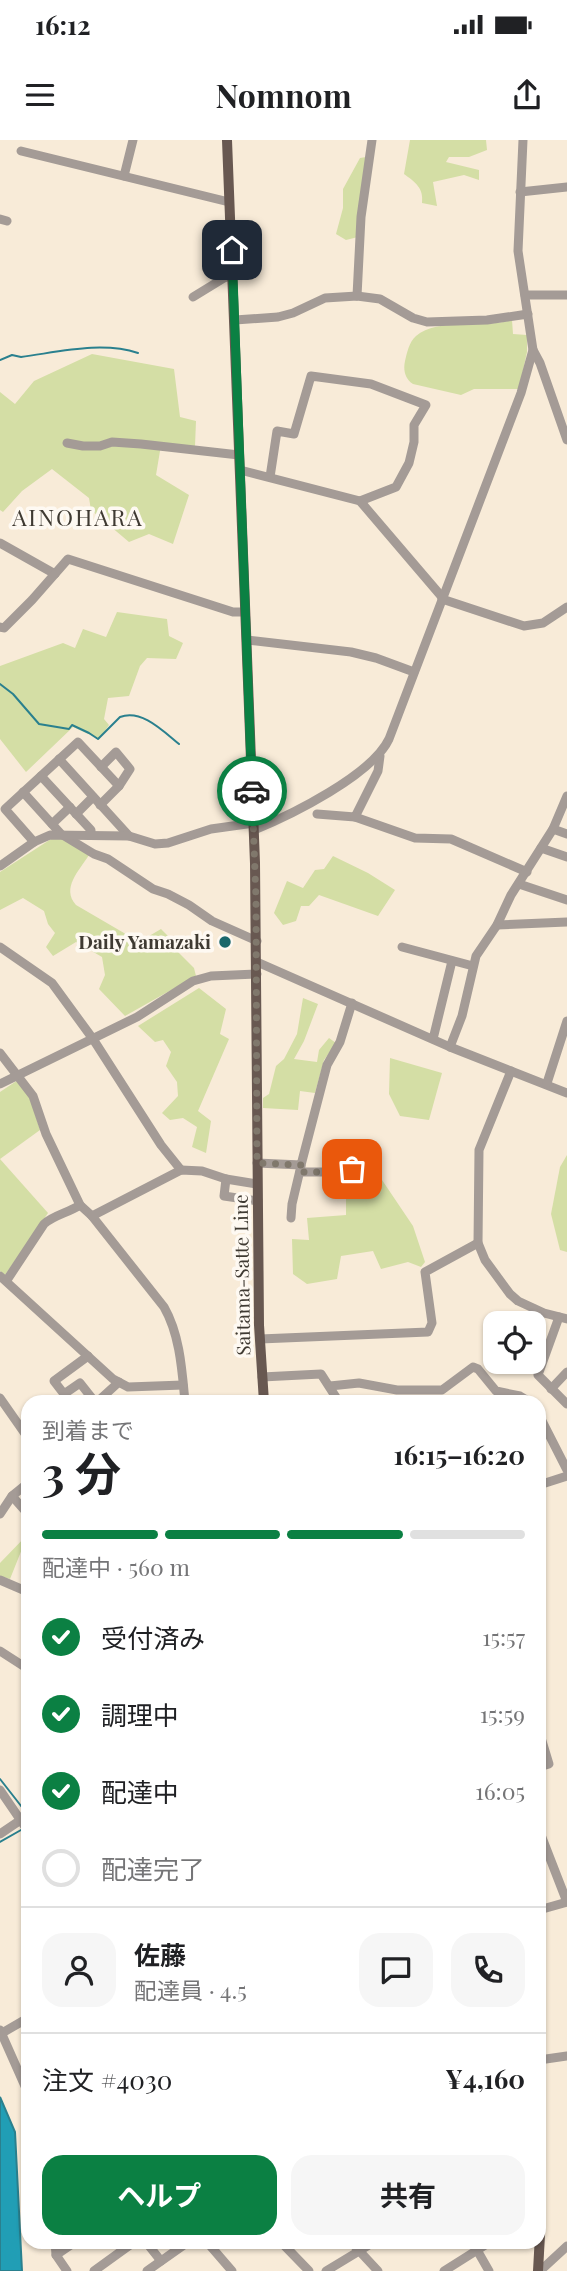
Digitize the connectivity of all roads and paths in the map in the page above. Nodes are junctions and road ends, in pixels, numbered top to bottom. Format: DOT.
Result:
graph roads {
  1 [pos="133,140"];
  2 [pos="227,140"];
  3 [pos="372,140"];
  4 [pos="523,140"];
  5 [pos="21,151"];
  6 [pos="124,176"];
  7 [pos="567,187"];
  8 [pos="520,192"];
  9 [pos="229,202"];
  10 [pos="233,275"];
  11 [pos="524,295"];
  12 [pos="567,295"];
  13 [pos="357,296"];
  14 [pos="193,297"];
  15 [pos="528,314"];
  16 [pos="234,320"];
  17 [pos="533,349"];
  18 [pos="567,440"];
  19 [pos="67,443"];
  20 [pos="239,455"];
  21 [pos="240,470"];
  22 [pos="270,477"];
  23 [pos="360,501"];
  24 [pos="0,543"];
  25 [pos="55,574"];
  26 [pos="442,598"];
  27 [pos="567,607"];
  28 [pos="245,612"];
  29 [pos="2,623"];
  30 [pos="247,640"];
  31 [pos="414,672"];
  32 [pos="380,756"];
  33 [pos="59,759"];
  34 [pos="101,767"];
  35 [pos="41,776"];
  36 [pos="118,786"];
  37 [pos="23,792"];
  38 [pos="567,796"];
  39 [pos="97,801"];
  40 [pos="73,810"];
  41 [pos="2,811"];
  42 [pos="317,814"];
  43 [pos="355,817"];
  44 [pos="52,824"];
  45 [pos="254,827"];
  46 [pos="552,830"];
  47 [pos="61,834"];
  48 [pos="567,834"];
  49 [pos="91,835"];
  50 [pos="129,836"];
  51 [pos="34,842"];
  52 [pos="541,848"];
  53 [pos="567,857"];
  54 [pos="0,866"];
  55 [pos="527,872"];
  56 [pos="519,884"];
  57 [pos="567,900"];
  58 [pos="567,922"];
  59 [pos="497,925"];
  60 [pos="257,942"];
  61 [pos="0,947"];
  62 [pos="402,947"];
  63 [pos="452,961"];
  64 [pos="473,966"];
  65 [pos="257,968"];
  66 [pos="352,1003"];
  67 [pos="567,1021"];
  68 [pos="93,1039"];
  69 [pos="433,1039"];
  70 [pos="450,1047"];
  71 [pos="0,1053"];
  72 [pos="511,1071"];
  73 [pos="18,1075"];
  74 [pos="547,1083"];
  75 [pos="0,1084"];
  76 [pos="567,1093"];
  77 [pos="257,1163"];
  78 [pos="371,1166"];
  79 [pos="301,1168"];
  80 [pos="181,1170"];
  81 [pos="226,1179"];
  82 [pos="257,1184"];
  83 [pos="258,1201"];
  84 [pos="80,1205"];
  85 [pos="92,1216"];
  86 [pos="291,1218"];
  87 [pos="478,1243"];
  88 [pos="3,1278"];
  89 [pos="563,1318"];
  90 [pos="260,1339"];
  91 [pos="88,1356"];
  92 [pos="567,1372"];
  93 [pos="262,1377"];
  94 [pos="119,1382"];
  95 [pos="183,1385"];
  96 [pos="330,1386"];
  97 [pos="551,1389"];
  98 [pos="90,1395"];
  99 [pos="104,1395"];
  100 [pos="184,1395"];
  101 [pos="263,1395"];
  102 [pos="335,1395"];
  103 [pos="515,1395"];
  104 [pos="0,1398"];
  105 [pos="567,1404"];
  106 [pos="21,1428"];
  107 [pos="546,1430"];
  108 [pos="567,1473"];
  109 [pos="546,1482"];
  110 [pos="21,1489"];
  111 [pos="12,1496"];
  112 [pos="21,1506"];
  113 [pos="0,1514"];
  114 [pos="0,1580"];
  115 [pos="21,1589"];
  116 [pos="0,1651"];
  117 [pos="21,1664"];
  118 [pos="0,1790"];
  119 [pos="21,1814"];
  120 [pos="21,1820"];
  121 [pos="0,1834"];
  122 [pos="546,1848"];
  123 [pos="567,1902"];
  124 [pos="546,1908"];
  125 [pos="21,2021"];
  126 [pos="1,2031"];
  127 [pos="567,2056"];
  128 [pos="546,2059"];
  129 [pos="21,2077"];
  130 [pos="567,2246"];
  131 [pos="56,2249"];
  132 [pos="65,2249"];
  133 [pos="124,2249"];
  134 [pos="151,2249"];
  135 [pos="178,2249"];
  136 [pos="213,2249"];
  137 [pos="289,2249"];
  138 [pos="362,2249"];
  139 [pos="540,2249"];
  140 [pos="477,2250"];
  141 [pos="358,2251"];
  142 [pos="56,2255"];
  143 [pos="160,2261"];
  144 [pos="67,2271"];
  145 [pos="94,2271"];
  146 [pos="147,2271"];
  147 [pos="232,2271"];
  148 [pos="309,2271"];
  149 [pos="326,2271"];
  150 [pos="378,2271"];
  151 [pos="444,2271"];
  152 [pos="489,2271"];
  153 [pos="539,2271"];
  1 -- 6 [label="street"];
  2 -- 9 [label="main road, Saitama-Satte Line"];
  3 -- 13 [label="street"];
  4 -- 8 [label="street"];
  5 -- 6 [label="street"];
  6 -- 9 [label="street"];
  7 -- 8 [label="street"];
  8 -- 11 [label="street"];
  9 -- 10 [label="main road, Saitama-Satte Line"];
  10 -- 14 [label="street"];
  10 -- 16 [label="main road, Saitama-Satte Line"];
  11 -- 12 [label="street"];
  11 -- 15 [label="street"];
  13 -- 15 [label="street"];
  13 -- 16 [label="street"];
  15 -- 17 [label="street"];
  16 -- 20 [label="main road, Saitama-Satte Line"];
  17 -- 18 [label="street"];
  17 -- 26 [label="street"];
  19 -- 20 [label="street"];
  20 -- 21 [label="main road, Saitama-Satte Line"];
  21 -- 22 [label="street"];
  21 -- 28 [label="main road, Saitama-Satte Line"];
  22 -- 23 [label="street"];
  22 -- 23 [label="street"];
  23 -- 26 [label="street"];
  24 -- 25 [label="street"];
  25 -- 28 [label="street"];
  25 -- 29 [label="street"];
  26 -- 27 [label="street"];
  26 -- 31 [label="street"];
  28 -- 30 [label="main road, Saitama-Satte Line"];
  30 -- 31 [label="street"];
  30 -- 45 [label="main road, Saitama-Satte Line"];
  31 -- 32 [label="street"];
  32 -- 43 [label="street"];
  32 -- 45 [label="street"];
  33 -- 34 [label="street"];
  33 -- 35 [label="street"];
  33 -- 39 [label="street"];
  34 -- 36 [label="street"];
  34 -- 36 [label="street"];
  35 -- 37 [label="street"];
  35 -- 40 [label="street"];
  36 -- 39 [label="street"];
  37 -- 41 [label="street"];
  37 -- 44 [label="street"];
  38 -- 46 [label="street"];
  39 -- 40 [label="street"];
  39 -- 50 [label="street"];
  40 -- 44 [label="street"];
  40 -- 49 [label="street"];
  41 -- 51 [label="street"];
  42 -- 43 [label="street"];
  43 -- 55 [label="street"];
  44 -- 47 [label="street"];
  45 -- 50 [label="street"];
  45 -- 60 [label="main road, Saitama-Satte Line"];
  46 -- 48 [label="street"];
  46 -- 52 [label="street"];
  47 -- 49 [label="street"];
  47 -- 51 [label="street"];
  47 -- 60 [label="street"];
  49 -- 50 [label="street"];
  51 -- 54 [label="street"];
  52 -- 53 [label="street"];
  52 -- 55 [label="street"];
  55 -- 56 [label="street"];
  56 -- 57 [label="street"];
  56 -- 59 [label="street"];
  58 -- 59 [label="street"];
  59 -- 64 [label="street"];
  60 -- 65 [label="main road, Saitama-Satte Line"];
  61 -- 68 [label="street"];
  62 -- 63 [label="street"];
  63 -- 64 [label="street"];
  63 -- 69 [label="street"];
  64 -- 70 [label="street"];
  65 -- 66 [label="street"];
  65 -- 68 [label="street"];
  65 -- 77 [label="main road, Saitama-Satte Line"];
  66 -- 69 [label="street"];
  66 -- 79 [label="street"];
  67 -- 74 [label="street"];
  68 -- 73 [label="street"];
  68 -- 80 [label="street"];
  69 -- 70 [label="street"];
  70 -- 72 [label="street"];
  71 -- 73 [label="street"];
  72 -- 74 [label="street"];
  72 -- 87 [label="street"];
  73 -- 75 [label="street"];
  73 -- 84 [label="street"];
  74 -- 76 [label="street"];
  77 -- 79 [label="street"];
  77 -- 82 [label="main road, Saitama-Satte Line"];
  78 -- 79 [label="street"];
  79 -- 86 [label="street"];
  80 -- 81 [label="street"];
  80 -- 85 [label="street"];
  81 -- 82 [label="street"];
  81 -- 83 [label="street"];
  82 -- 83 [label="main road, Saitama-Satte Line"];
  83 -- 90 [label="main road, Saitama-Satte Line"];
  84 -- 85 [label="street"];
  84 -- 88 [label="street"];
  85 -- 95 [label="street"];
  87 -- 89 [label="street"];
  87 -- 90 [label="street"];
  88 -- 91 [label="street"];
  89 -- 97 [label="street"];
  90 -- 93 [label="main road, Saitama-Satte Line"];
  91 -- 94 [label="street"];
  91 -- 98 [label="street"];
  92 -- 97 [label="street"];
  93 -- 96 [label="street"];
  93 -- 101 [label="main road, Saitama-Satte Line"];
  94 -- 95 [label="street"];
  94 -- 99 [label="street"];
  95 -- 100 [label="street"];
  96 -- 102 [label="street"];
  96 -- 103 [label="street"];
  97 -- 105 [label="street"];
  104 -- 106 [label="street"];
  107 -- 108 [label="street"];
  108 -- 109 [label="street"];
  110 -- 111 [label="street"];
  111 -- 112 [label="street"];
  111 -- 113 [label="street"];
  114 -- 115 [label="street"];
  116 -- 117 [label="street"];
  118 -- 119 [label="street"];
  120 -- 121 [label="street"];
  122 -- 123 [label="street"];
  123 -- 124 [label="street"];
  125 -- 126 [label="street"];
  126 -- 129 [label="street"];
  127 -- 128 [label="street"];
  130 -- 153 [label="street"];
  131 -- 142 [label="street"];
  132 -- 142 [label="street"];
  133 -- 145 [label="street"];
  134 -- 143 [label="street"];
  135 -- 143 [label="street"];
  136 -- 147 [label="street"];
  137 -- 148 [label="street"];
  138 -- 141 [label="street"];
  139 -- 153 [label="main road"];
  140 -- 151 [label="street"];
  140 -- 152 [label="street"];
  141 -- 149 [label="street"];
  141 -- 150 [label="street"];
  142 -- 144 [label="street"];
  143 -- 146 [label="street"];
}
